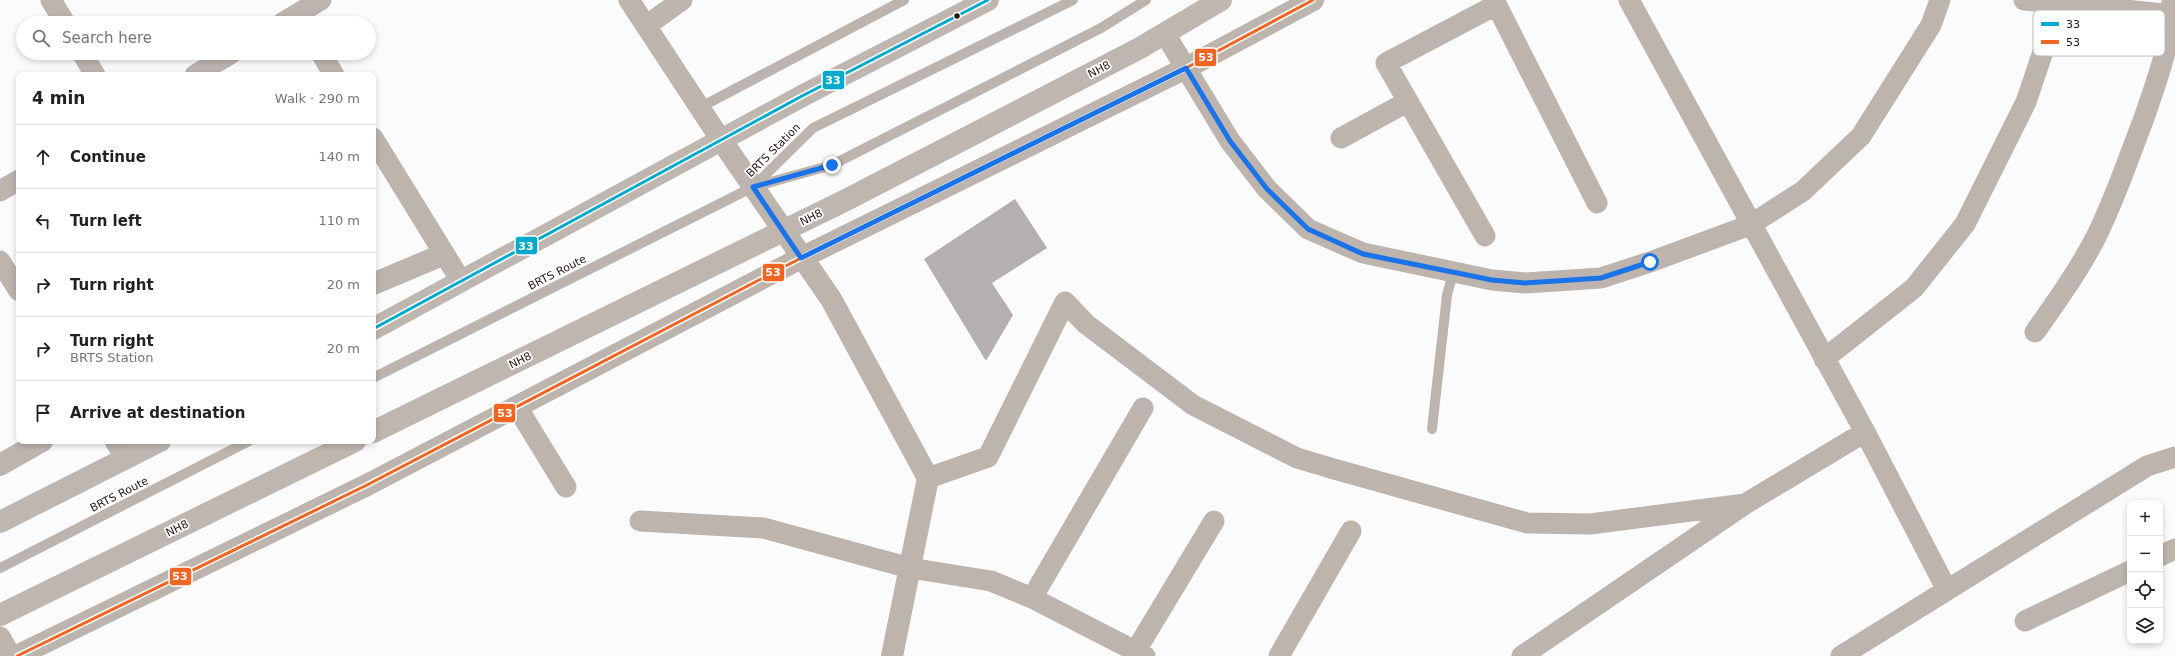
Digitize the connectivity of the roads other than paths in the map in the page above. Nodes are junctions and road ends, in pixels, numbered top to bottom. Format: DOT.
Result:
graph roads {
  1 [pos="51,0"];
  2 [pos="321,0"];
  3 [pos="629,0"];
  4 [pos="682,0"];
  5 [pos="904,0"];
  6 [pos="988,0"];
  7 [pos="1073,0"];
  8 [pos="1146,0"];
  9 [pos="1221,0"];
  10 [pos="1313,0"];
  11 [pos="1629,0"];
  12 [pos="1940,0"];
  13 [pos="2024,0"];
  14 [pos="1495,2"];
  15 [pos="2056,3"];
  16 [pos="2055,10"];
  17 [pos="2173,10"];
  18 [pos="293,15"];
  19 [pos="61,16"];
  20 [pos="646,26"];
  21 [pos="1165,34"];
  22 [pos="2165,50"];
  23 [pos="2042,56"];
  24 [pos="2164,56"];
  25 [pos="86,60"];
  26 [pos="220,60"];
  27 [pos="325,60"];
  28 [pos="1186,68"];
  29 [pos="93,72"];
  30 [pos="200,72"];
  31 [pos="332,72"];
  32 [pos="1407,102"];
  33 [pos="699,108"];
  34 [pos="1341,138"];
  35 [pos="721,140"];
  36 [pos="376,143"];
  37 [pos="16,182"];
  38 [pos="753,187"];
  39 [pos="0,191"];
  40 [pos="1597,203"];
  41 [pos="1750,224"];
  42 [pos="782,231"];
  43 [pos="1485,236"];
  44 [pos="444,254"];
  45 [pos="801,258"];
  46 [pos="0,261"];
  47 [pos="1453,273"];
  48 [pos="461,281"];
  49 [pos="376,283"];
  50 [pos="16,286"];
  51 [pos="376,327"];
  52 [pos="2035,332"];
  53 [pos="1824,359"];
  54 [pos="376,376"];
  55 [pos="517,407"];
  56 [pos="1143,408"];
  57 [pos="1432,429"];
  58 [pos="376,431"];
  59 [pos="1865,432"];
  60 [pos="37,444"];
  61 [pos="147,444"];
  62 [pos="243,444"];
  63 [pos="349,444"];
  64 [pos="120,450"];
  65 [pos="2175,457"];
  66 [pos="0,465"];
  67 [pos="928,478"];
  68 [pos="566,487"];
  69 [pos="1745,504"];
  70 [pos="640,521"];
  71 [pos="1214,521"];
  72 [pos="0,522"];
  73 [pos="1351,531"];
  74 [pos="2175,549"];
  75 [pos="2163,555"];
  76 [pos="0,568"];
  77 [pos="910,568"];
  78 [pos="2128,572"];
  79 [pos="1947,590"];
  80 [pos="1032,598"];
  81 [pos="0,615"];
  82 [pos="2025,621"];
  83 [pos="0,637"];
  84 [pos="1139,655"];
  85 [pos="11,656"];
  86 [pos="17,656"];
  87 [pos="892,656"];
  88 [pos="1279,656"];
  89 [pos="1522,656"];
  90 [pos="1841,656"];
  1 -- 19 [label="street"];
  2 -- 18 [label="street"];
  3 -- 20 [label="street"];
  4 -- 20 [label="street"];
  5 -- 33 [label="lane"];
  6 -- 35 [label="main road"];
  7 -- 38 [label="lane, BRTS Station"];
  8 -- 38 [label="lane, BRTS Station"];
  9 -- 21 [label="main road, NH8"];
  10 -- 28 [label="street"];
  11 -- 41 [label="street"];
  12 -- 41 [label="street"];
  13 -- 15 [label="street"];
  14 -- 32 [label="street"];
  14 -- 40 [label="street"];
  15 -- 16 [label="street"];
  15 -- 17 [label="street"];
  17 -- 22 [label="street"];
  20 -- 33 [label="street"];
  21 -- 28 [label="street"];
  21 -- 42 [label="main road, NH8"];
  23 -- 53 [label="street"];
  24 -- 52 [label="street"];
  25 -- 29 [label="street"];
  26 -- 30 [label="street"];
  27 -- 31 [label="street"];
  28 -- 45 [label="street"];
  28 -- 47 [label="street"];
  32 -- 34 [label="street"];
  32 -- 43 [label="street"];
  33 -- 35 [label="street"];
  35 -- 38 [label="street"];
  35 -- 48 [label="main road"];
  36 -- 44 [label="street"];
  37 -- 39 [label="street"];
  38 -- 42 [label="street"];
  38 -- 54 [label="lane, BRTS Route"];
  41 -- 47 [label="street"];
  41 -- 53 [label="street"];
  42 -- 45 [label="street"];
  42 -- 58 [label="main road, NH8"];
  44 -- 48 [label="street"];
  44 -- 49 [label="street"];
  45 -- 55 [label="street"];
  45 -- 67 [label="street"];
  46 -- 50 [label="street"];
  47 -- 57 [label="lane"];
  48 -- 51 [label="main road"];
  53 -- 59 [label="street"];
  55 -- 68 [label="street"];
  55 -- 86 [label="street"];
  56 -- 80 [label="street"];
  59 -- 69 [label="street"];
  59 -- 79 [label="street"];
  60 -- 66 [label="street"];
  61 -- 64 [label="main road"];
  62 -- 76 [label="lane, BRTS Route"];
  63 -- 81 [label="main road, NH8"];
  64 -- 72 [label="main road"];
  65 -- 79 [label="street"];
  67 -- 69 [label="street"];
  67 -- 77 [label="street"];
  69 -- 89 [label="street"];
  70 -- 77 [label="street"];
  71 -- 84 [label="street"];
  73 -- 88 [label="street"];
  74 -- 75 [label="street"];
  77 -- 80 [label="street"];
  77 -- 87 [label="street"];
  78 -- 82 [label="street"];
  79 -- 90 [label="street"];
  80 -- 84 [label="street"];
  83 -- 85 [label="street"];
}
